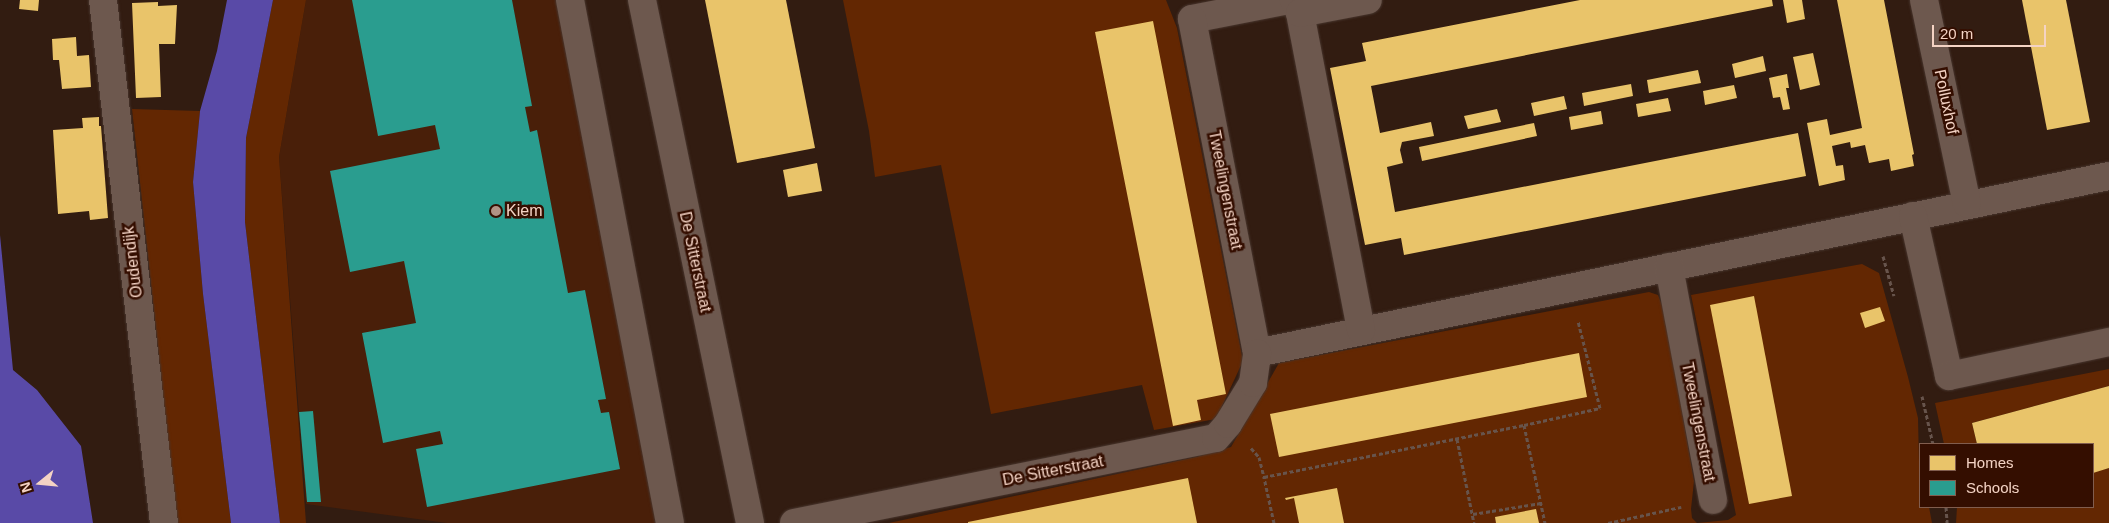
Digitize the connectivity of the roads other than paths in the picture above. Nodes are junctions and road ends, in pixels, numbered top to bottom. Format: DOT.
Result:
graph roads {
  1 [pos="102,0"];
  2 [pos="570,0"];
  3 [pos="642,0"];
  4 [pos="1368,0"];
  5 [pos="1924,0"];
  6 [pos="1294,4"];
  7 [pos="2109,176"];
  8 [pos="1967,204"];
  9 [pos="1913,216"];
  10 [pos="1669,267"];
  11 [pos="1361,330"];
  12 [pos="2109,342"];
  13 [pos="1257,353"];
  14 [pos="1713,500"];
  15 [pos="164,523"];
  16 [pos="670,523"];
  17 [pos="750,523"];
  18 [pos="794,523"];
  1 -- 15 [label="street, Oudendijk"];
  2 -- 16 [label="street"];
  3 -- 17 [label="street, De Sitterstraat"];
  4 -- 6 [label="street"];
  5 -- 8 [label="street, Polluxhof"];
  6 -- 11 [label="street"];
  6 -- 13 [label="street, Tweelingenstraat"];
  7 -- 8 [label="street"];
  8 -- 9 [label="street"];
  9 -- 10 [label="street"];
  9 -- 12 [label="street"];
  10 -- 11 [label="street"];
  10 -- 14 [label="street, Tweelingenstraat"];
  11 -- 13 [label="street"];
  13 -- 18 [label="street, De Sitterstraat"];
}
